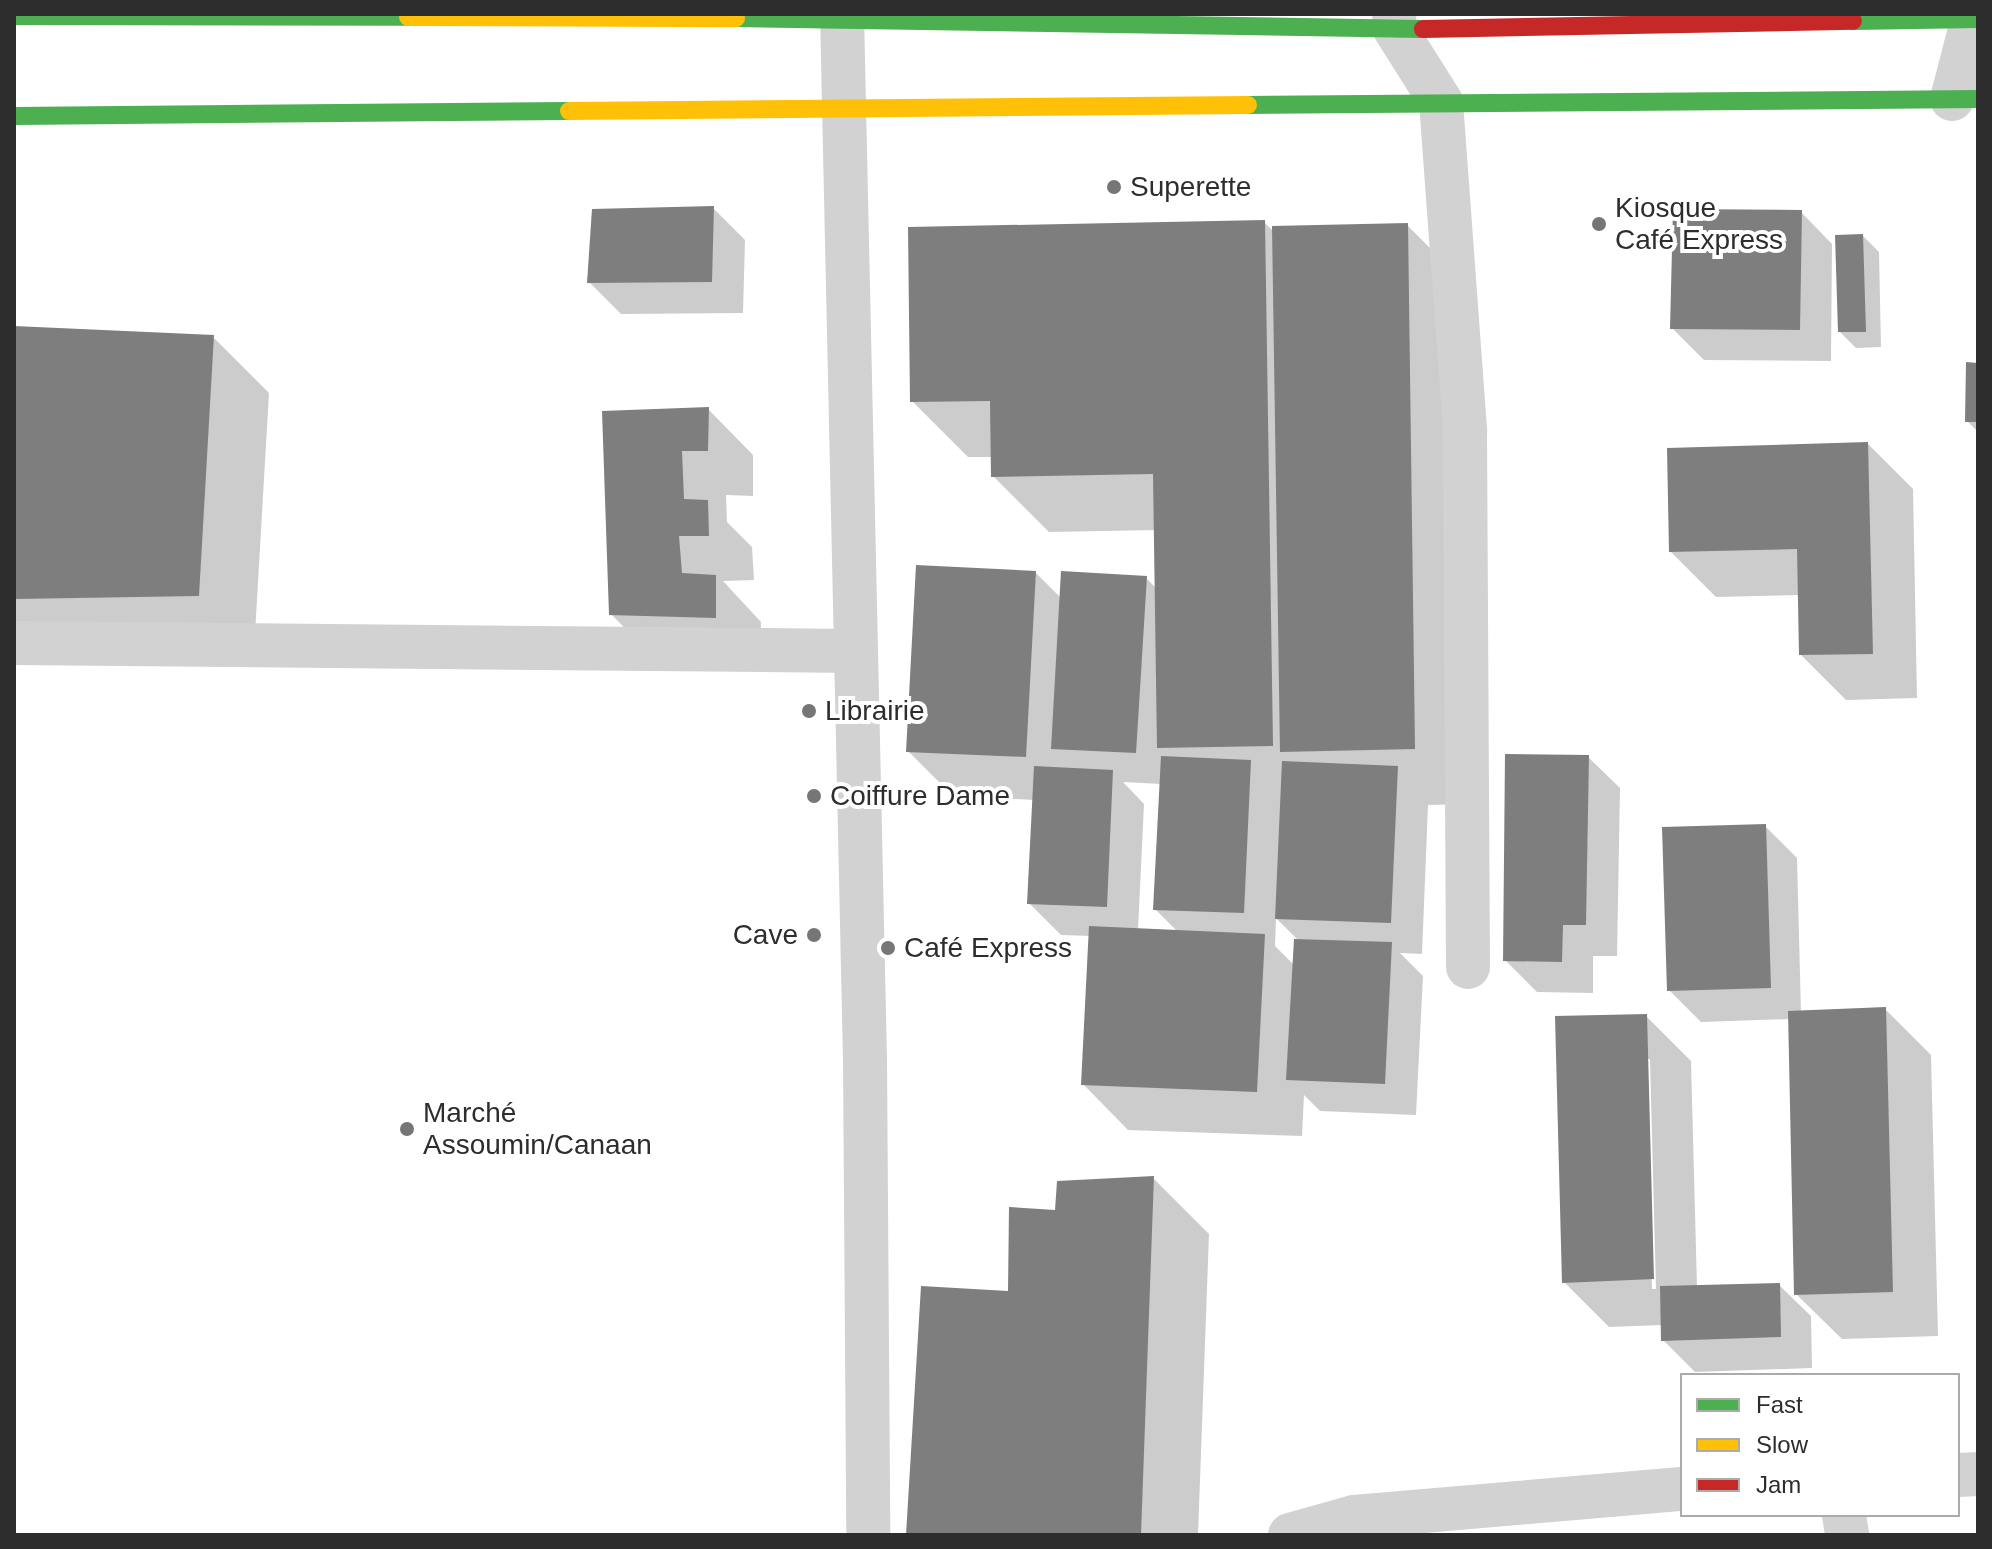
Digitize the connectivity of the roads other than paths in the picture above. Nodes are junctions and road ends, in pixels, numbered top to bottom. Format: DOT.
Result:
graph roads {
  1 [pos="14,16"];
  2 [pos="842,16"];
  3 [pos="1975,17"];
  4 [pos="1394,21"];
  5 [pos="1965,99"];
  6 [pos="1441,102"];
  7 [pos="845,112"];
  8 [pos="14,116"];
  9 [pos="14,643"];
  10 [pos="856,651"];
  11 [pos="1468,967"];
  12 [pos="1680,1489"];
  13 [pos="868,1535"];
  14 [pos="1290,1535"];
  1 -- 2 [label="street"];
  2 -- 4 [label="street"];
  2 -- 7 [label="street"];
  3 -- 4 [label="street"];
  3 -- 5 [label="street"];
  4 -- 6 [label="street"];
  5 -- 6 [label="street"];
  6 -- 7 [label="street"];
  6 -- 11 [label="street"];
  7 -- 8 [label="street"];
  7 -- 10 [label="street"];
  9 -- 10 [label="street"];
  10 -- 13 [label="street"];
  12 -- 14 [label="street"];
}
